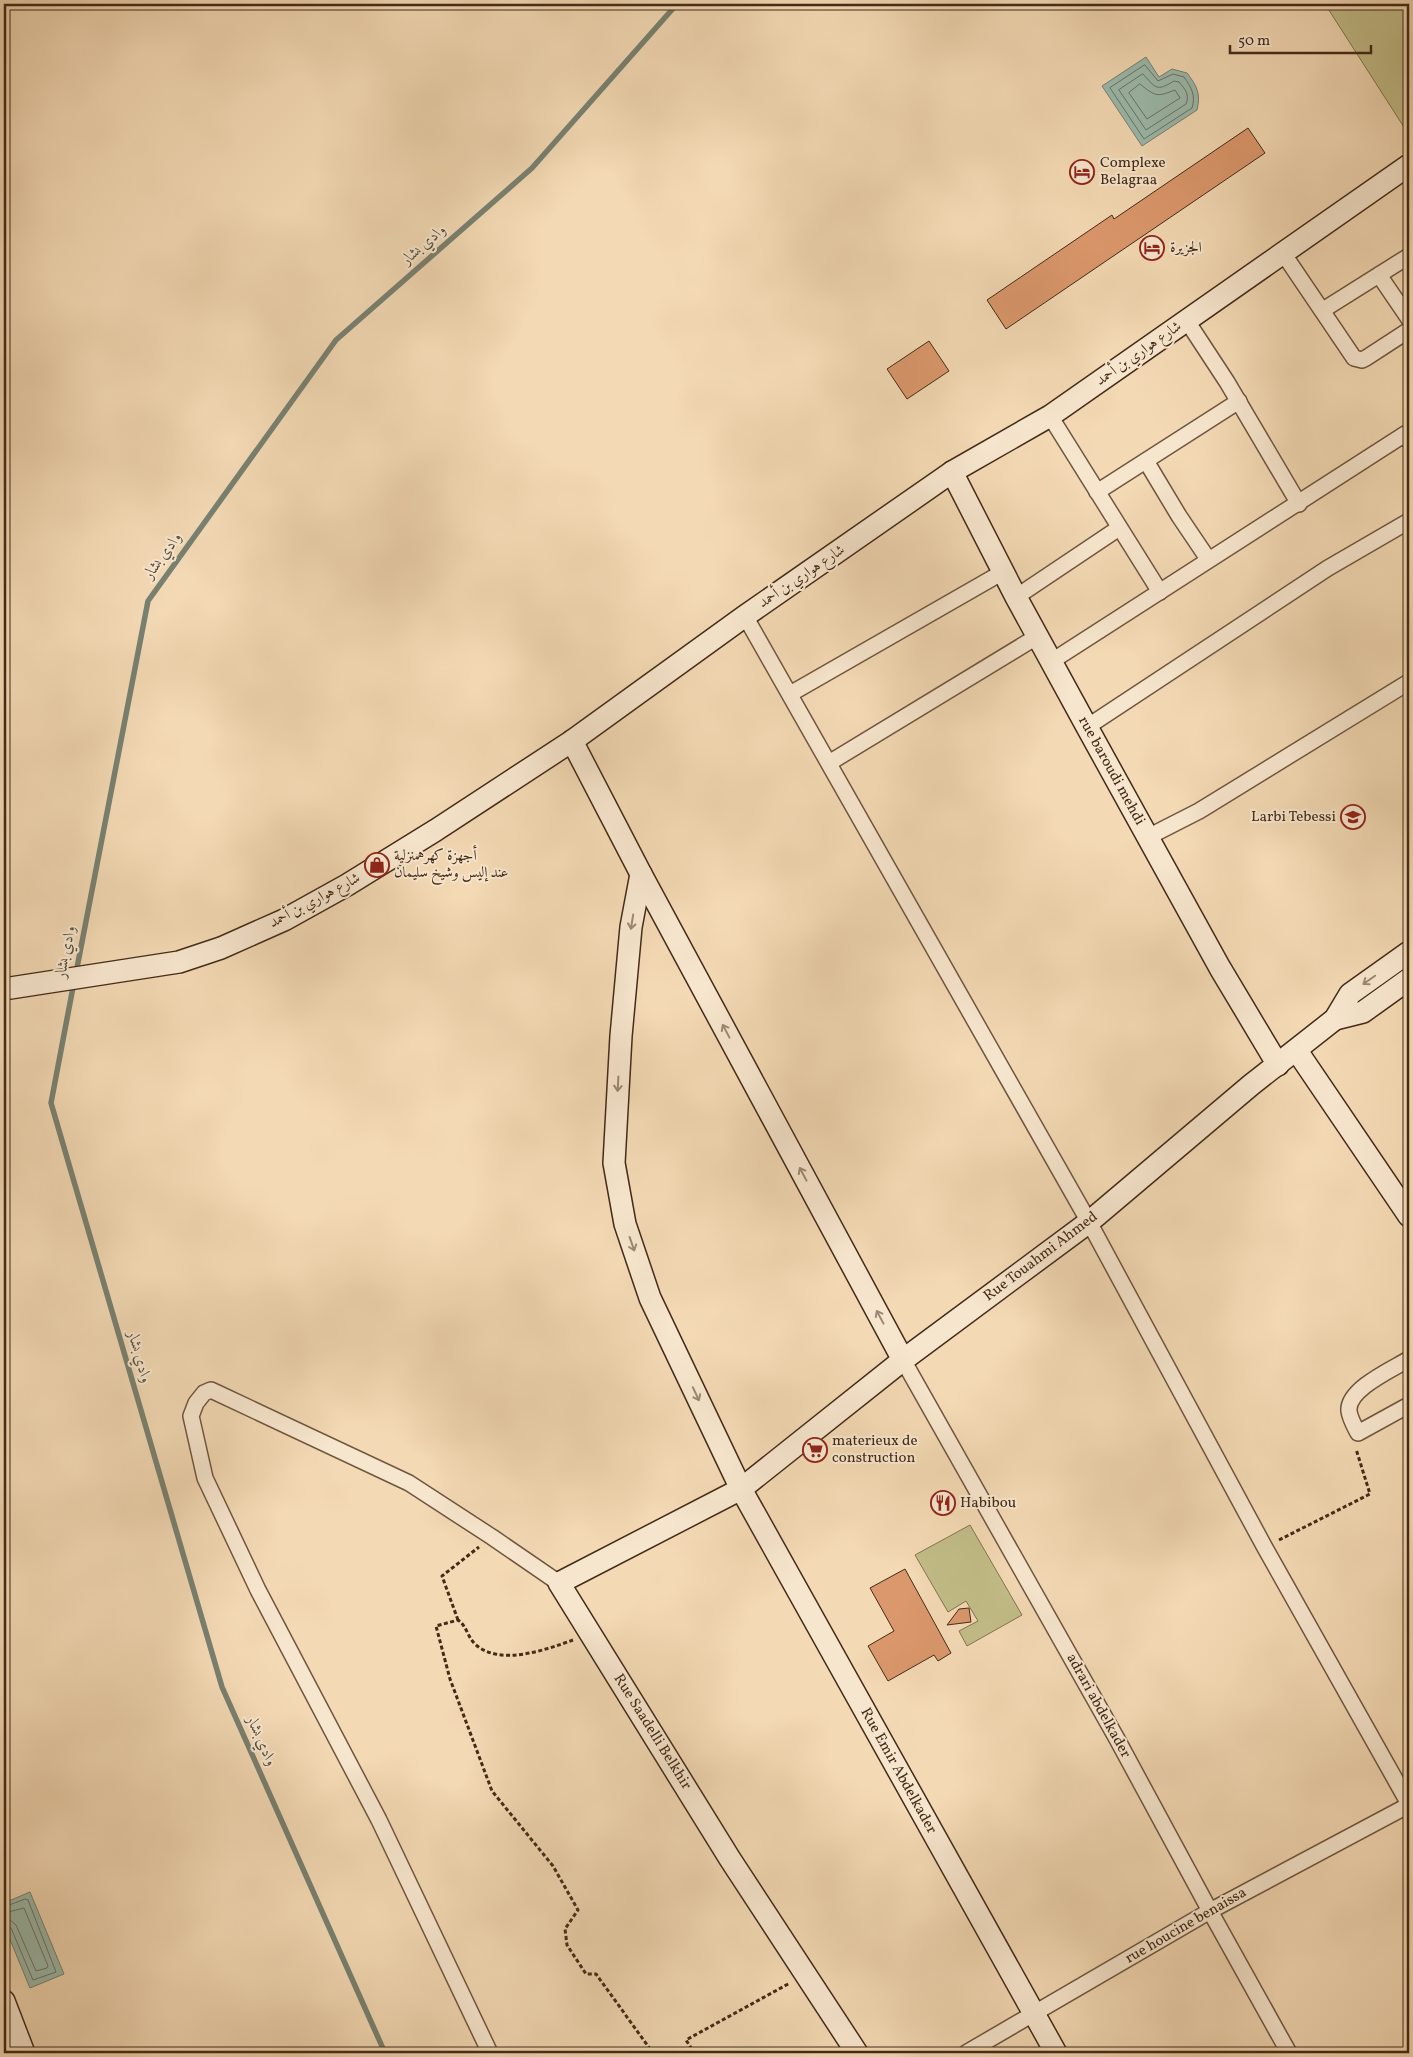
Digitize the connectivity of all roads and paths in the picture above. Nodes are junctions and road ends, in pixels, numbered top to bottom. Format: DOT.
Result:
graph roads {
  1 [pos="1409,165"];
  2 [pos="1283,253"];
  3 [pos="1409,256"];
  4 [pos="1379,275"];
  5 [pos="1323,310"];
  6 [pos="1409,319"];
  7 [pos="1187,321"];
  8 [pos="1409,330"];
  9 [pos="1239,401"];
  10 [pos="1050,416"];
  11 [pos="1408,435"];
  12 [pos="1146,461"];
  13 [pos="952,472"];
  14 [pos="1098,492"];
  15 [pos="1299,504"];
  16 [pos="1409,520"];
  17 [pos="1119,528"];
  18 [pos="1208,559"];
  19 [pos="1003,572"];
  20 [pos="1160,592"];
  21 [pos="1016,597"];
  22 [pos="745,616"];
  23 [pos="1038,636"];
  24 [pos="1052,661"];
  25 [pos="1409,682"];
  26 [pos="790,694"];
  27 [pos="1086,727"];
  28 [pos="572,741"];
  29 [pos="829,763"];
  30 [pos="1148,837"];
  31 [pos="640,874"];
  32 [pos="1409,952"];
  33 [pos="1409,979"];
  34 [pos="4,989"];
  35 [pos="1335,1019"];
  36 [pos="1297,1051"];
  37 [pos="1278,1065"];
  38 [pos="1409,1216"];
  39 [pos="1089,1222"];
  40 [pos="1409,1359"];
  41 [pos="903,1360"];
  42 [pos="1409,1405"];
  43 [pos="1358,1434"];
  44 [pos="741,1489"];
  45 [pos="492,1537"];
  46 [pos="1264,1546"];
  47 [pos="559,1583"];
  48 [pos="458,1620"];
  49 [pos="589,1633"];
  50 [pos="1409,1804"];
  51 [pos="1210,1911"];
  52 [pos="806,1975"];
  53 [pos="4,2001"];
  54 [pos="1034,2014"];
  55 [pos="24,2053"];
  56 [pos="490,2053"];
  57 [pos="653,2053"];
  58 [pos="689,2053"];
  59 [pos="857,2053"];
  60 [pos="966,2053"];
  61 [pos="1056,2053"];
  62 [pos="1289,2053"];
  1 -- 2 [label="main road, شارع هواري بن أحمد"];
  2 -- 5 [label="street"];
  2 -- 7 [label="main road, شارع هواري بن أحمد"];
  3 -- 4 [label="street"];
  4 -- 5 [label="street"];
  4 -- 6 [label="street"];
  5 -- 8 [label="street"];
  7 -- 9 [label="street"];
  7 -- 10 [label="main road, شارع هواري بن أحمد"];
  9 -- 12 [label="street"];
  9 -- 15 [label="street"];
  10 -- 13 [label="main road, شارع هواري بن أحمد"];
  10 -- 14 [label="street"];
  11 -- 15 [label="street"];
  12 -- 14 [label="street"];
  12 -- 18 [label="street"];
  13 -- 19 [label="main road, rue baroudi mehdi"];
  13 -- 22 [label="main road, شارع هواري بن أحمد"];
  14 -- 17 [label="street"];
  15 -- 18 [label="street"];
  16 -- 27 [label="street"];
  17 -- 20 [label="street"];
  17 -- 21 [label="street"];
  18 -- 20 [label="street"];
  19 -- 21 [label="main road, rue baroudi mehdi"];
  19 -- 26 [label="street"];
  20 -- 24 [label="street"];
  21 -- 23 [label="main road, rue baroudi mehdi"];
  22 -- 26 [label="street"];
  22 -- 28 [label="main road, شارع هواري بن أحمد"];
  23 -- 24 [label="main road, rue baroudi mehdi"];
  23 -- 29 [label="street"];
  24 -- 27 [label="main road, rue baroudi mehdi"];
  25 -- 30 [label="street"];
  26 -- 29 [label="street"];
  27 -- 30 [label="main road, rue baroudi mehdi"];
  28 -- 31 [label="main road"];
  28 -- 34 [label="main road, شارع هواري بن أحمد"];
  29 -- 39 [label="street"];
  30 -- 37 [label="main road, rue baroudi mehdi"];
  41 -- 31 [label="main road, one-way"];
  31 -- 44 [label="main road, Rue Emir Abdelkader, one-way"];
  32 -- 35 [label="main road, one-way"];
  33 -- 35 [label="main road"];
  35 -- 36 [label="main road, Rue Touahmi Ahmed"];
  36 -- 37 [label="main road, Rue Touahmi Ahmed"];
  36 -- 38 [label="main road"];
  37 -- 39 [label="main road, Rue Touahmi Ahmed"];
  39 -- 41 [label="main road, Rue Touahmi Ahmed"];
  39 -- 46 [label="street"];
  40 -- 43 [label="street"];
  41 -- 44 [label="main road, Rue Touahmi Ahmed"];
  41 -- 51 [label="street, adrari abdelkader"];
  42 -- 43 [label="street"];
  43 -- 46 [label="path"];
  44 -- 47 [label="main road"];
  44 -- 54 [label="main road, Rue Emir Abdelkader"];
  45 -- 47 [label="street"];
  45 -- 48 [label="path"];
  45 -- 56 [label="street"];
  46 -- 50 [label="street"];
  47 -- 49 [label="main road, Rue Saadelli Belkhir"];
  48 -- 49 [label="path"];
  48 -- 57 [label="path"];
  49 -- 52 [label="main road, Rue Saadelli Belkhir"];
  50 -- 51 [label="street, rue houcine benaissa"];
  51 -- 54 [label="street, rue houcine benaissa"];
  51 -- 62 [label="street, adrari abdelkader"];
  52 -- 58 [label="path"];
  52 -- 59 [label="main road, Rue Saadelli Belkhir"];
  53 -- 55 [label="main road"];
  54 -- 60 [label="street, rue houcine benaissa"];
  54 -- 61 [label="main road, Rue Emir Abdelkader"];
}
